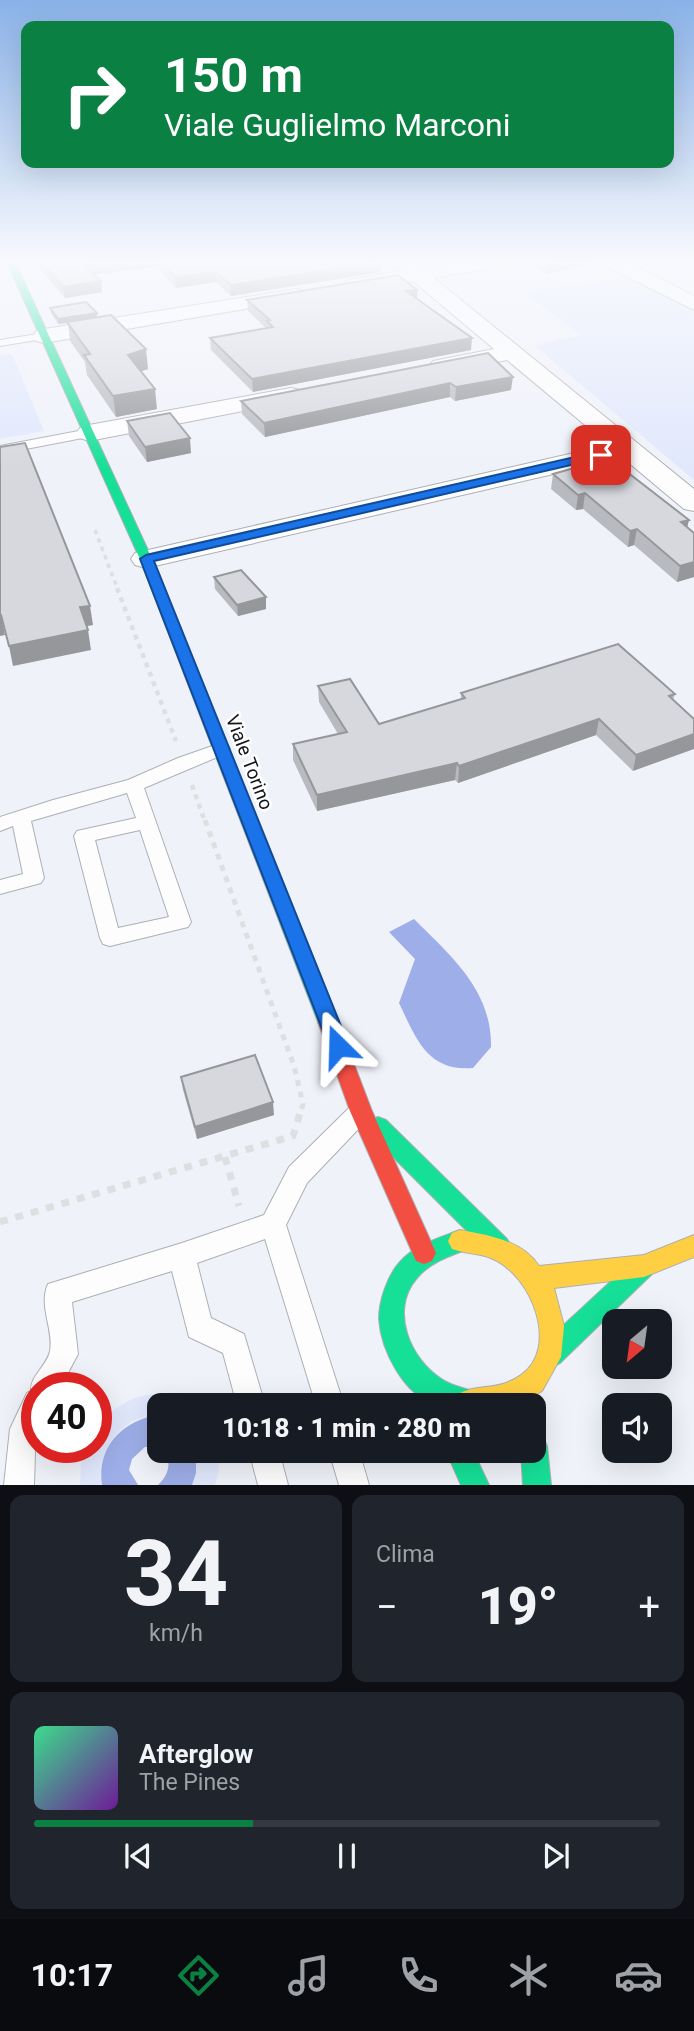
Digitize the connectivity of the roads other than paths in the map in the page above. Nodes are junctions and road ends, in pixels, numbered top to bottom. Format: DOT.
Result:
graph roads {
  1 [pos="41,329"];
  2 [pos="85,329"];
  3 [pos="484,329"];
  4 [pos="44,336"];
  5 [pos="0,343"];
  6 [pos="512,352"];
  7 [pos="416,370"];
  8 [pos="307,391"];
  9 [pos="89,433"];
  10 [pos="628,449"];
  11 [pos="0,450"];
  12 [pos="694,503"];
  13 [pos="146,559"];
  14 [pos="221,749"];
  15 [pos="134,785"];
  16 [pos="21,819"];
  17 [pos="146,822"];
  18 [pos="0,824"];
  19 [pos="0,887"];
  20 [pos="361,1111"];
  21 [pos="272,1224"];
  22 [pos="694,1246"];
  23 [pos="499,1247"];
  24 [pos="424,1253"];
  25 [pos="182,1256"];
  26 [pos="644,1266"];
  27 [pos="538,1278"];
  28 [pos="551,1354"];
  29 [pos="53,1372"];
  30 [pos="529,1387"];
  31 [pos="248,1393"];
  32 [pos="326,1393"];
  33 [pos="433,1393"];
  34 [pos="519,1393"];
  35 [pos="529,1393"];
  36 [pos="21,1457"];
  37 [pos="267,1463"];
  38 [pos="348,1463"];
  39 [pos="464,1463"];
  40 [pos="535,1463"];
  41 [pos="19,1485"];
  42 [pos="273,1485"];
  43 [pos="354,1485"];
  44 [pos="475,1485"];
  45 [pos="537,1485"];
  1 -- 4 [label="street, Viale Torino"];
  2 -- 4 [label="street"];
  3 -- 6 [label="street"];
  4 -- 5 [label="lane"];
  4 -- 9 [label="street, Viale Torino"];
  6 -- 7 [label="street"];
  6 -- 10 [label="street"];
  8 -- 9 [label="street"];
  9 -- 11 [label="lane"];
  9 -- 13 [label="street, Viale Torino"];
  10 -- 12 [label="street"];
  10 -- 13 [label="street"];
  13 -- 14 [label="street, Viale Torino"];
  14 -- 15 [label="lane"];
  14 -- 20 [label="street, Viale Torino"];
  15 -- 16 [label="lane"];
  15 -- 17 [label="lane"];
  16 -- 18 [label="lane"];
  16 -- 19 [label="lane"];
  17 -- 17 [label="lane"];
  20 -- 21 [label="lane"];
  20 -- 23 [label="street, Viale Torino"];
  20 -- 24 [label="street, Viale Torino"];
  21 -- 25 [label="lane"];
  21 -- 32 [label="lane"];
  22 -- 26 [label="street"];
  23 -- 24 [label="street"];
  23 -- 27 [label="street"];
  24 -- 33 [label="street"];
  25 -- 29 [label="lane"];
  25 -- 31 [label="lane"];
  26 -- 27 [label="street"];
  26 -- 28 [label="street"];
  27 -- 28 [label="street"];
  28 -- 30 [label="street"];
  30 -- 34 [label="street"];
  30 -- 35 [label="street"];
  36 -- 41 [label="lane"];
  37 -- 42 [label="lane"];
  38 -- 43 [label="lane"];
  39 -- 44 [label="street"];
  40 -- 45 [label="street"];
}
